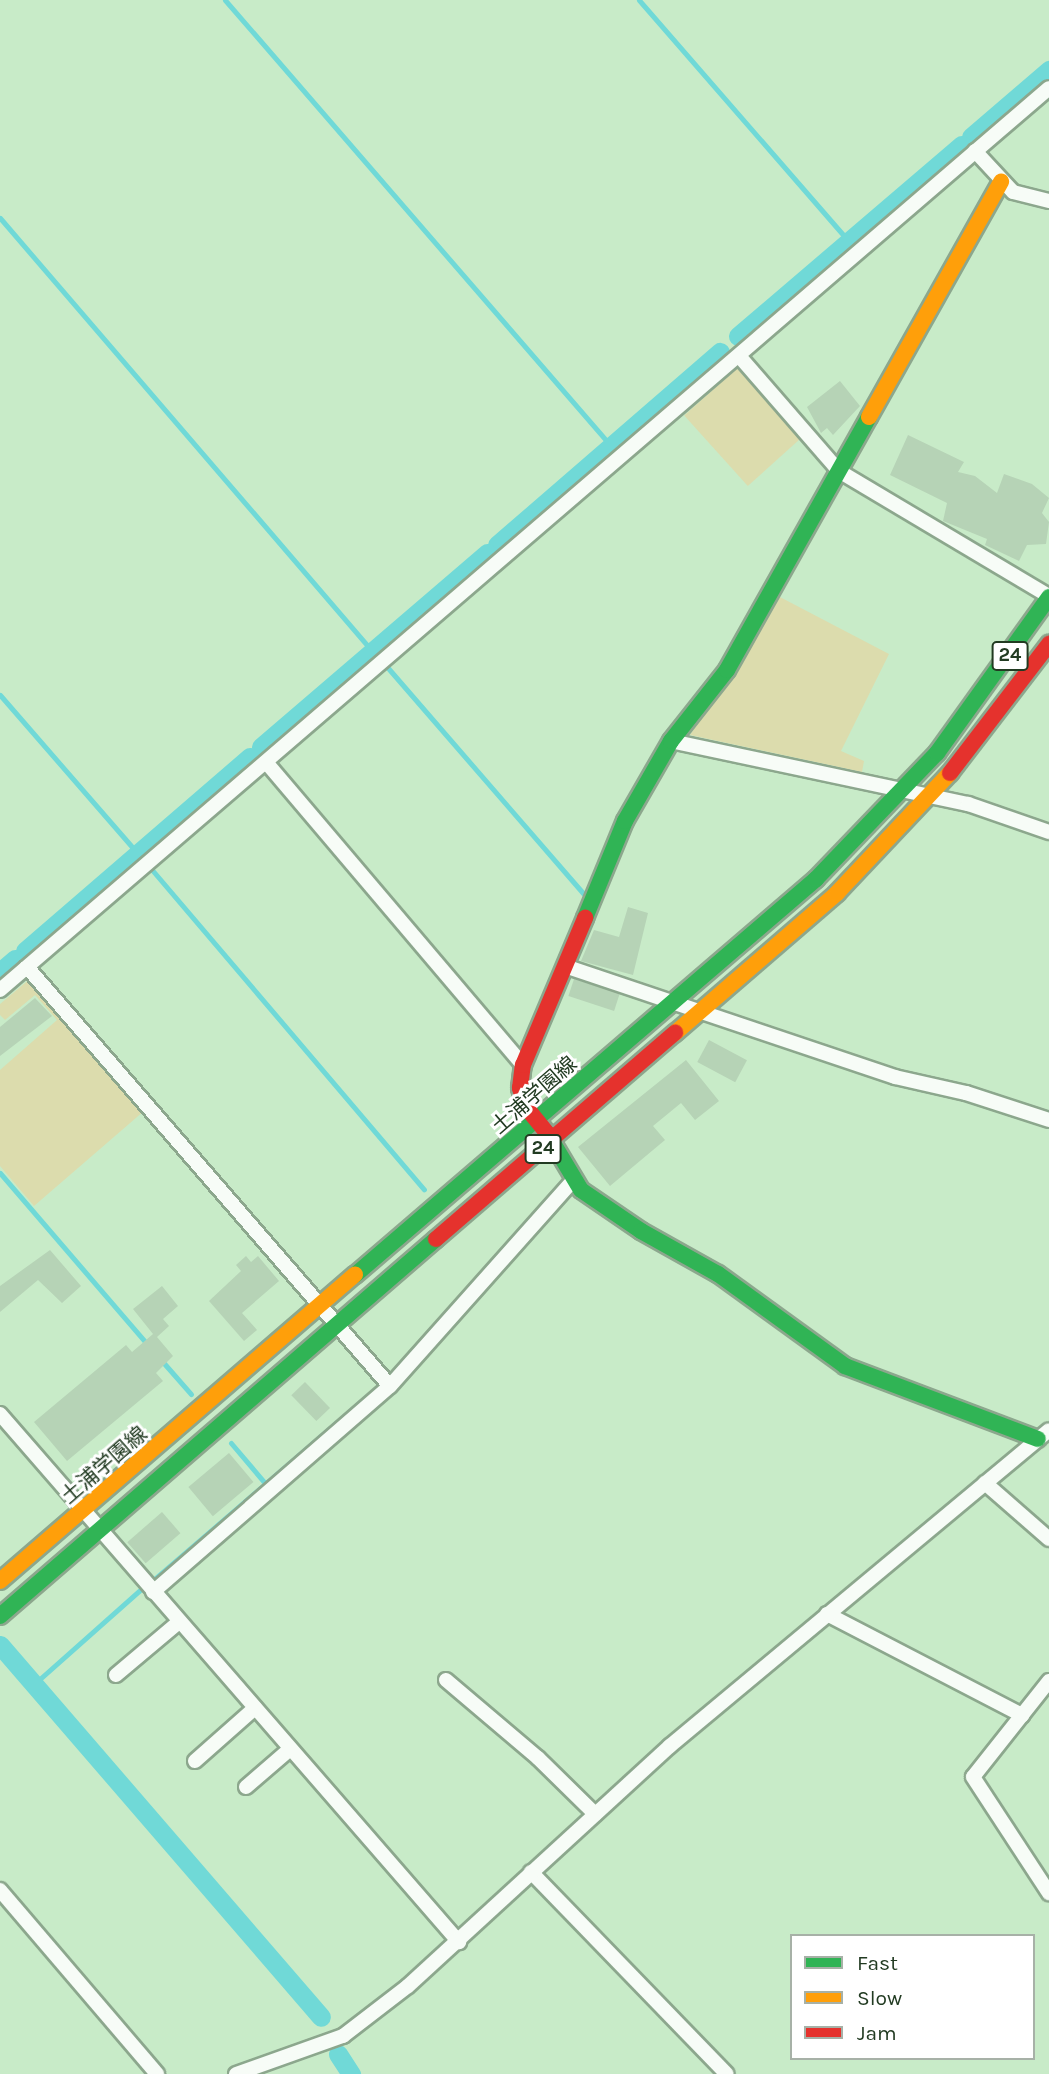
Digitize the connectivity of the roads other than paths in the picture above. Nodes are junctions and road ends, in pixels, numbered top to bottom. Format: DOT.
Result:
graph roads {
  1 [pos="1049,88"];
  2 [pos="975,150"];
  3 [pos="1001,182"];
  4 [pos="1049,201"];
  5 [pos="738,356"];
  6 [pos="839,471"];
  7 [pos="1049,596"];
  8 [pos="1049,644"];
  9 [pos="671,741"];
  10 [pos="266,762"];
  11 [pos="903,790"];
  12 [pos="932,796"];
  13 [pos="1049,832"];
  14 [pos="565,965"];
  15 [pos="27,967"];
  16 [pos="0,990"];
  17 [pos="673,1003"];
  18 [pos="702,1013"];
  19 [pos="523,1065"];
  20 [pos="1049,1120"];
  21 [pos="536,1121"];
  22 [pos="553,1140"];
  23 [pos="575,1178"];
  24 [pos="320,1306"];
  25 [pos="336,1326"];
  26 [pos="390,1386"];
  27 [pos="0,1414"];
  28 [pos="1043,1434"];
  29 [pos="985,1483"];
  30 [pos="84,1510"];
  31 [pos="101,1530"];
  32 [pos="1049,1539"];
  33 [pos="0,1581"];
  34 [pos="153,1592"];
  35 [pos="827,1614"];
  36 [pos="0,1616"];
  37 [pos="179,1622"];
  38 [pos="116,1675"];
  39 [pos="446,1680"];
  40 [pos="1049,1681"];
  41 [pos="255,1708"];
  42 [pos="1022,1715"];
  43 [pos="290,1749"];
  44 [pos="195,1761"];
  45 [pos="246,1787"];
  46 [pos="595,1814"];
  47 [pos="531,1872"];
  48 [pos="0,1890"];
  49 [pos="1049,1893"];
  50 [pos="459,1942"];
  51 [pos="157,2074"];
  52 [pos="236,2074"];
  53 [pos="727,2074"];
  1 -- 2 [label="street"];
  2 -- 3 [label="street"];
  2 -- 5 [label="street"];
  3 -- 4 [label="street"];
  3 -- 6 [label="main road"];
  5 -- 6 [label="street"];
  5 -- 10 [label="street"];
  6 -- 7 [label="street"];
  6 -- 9 [label="main road"];
  7 -- 11 [label="main road, 土浦学園線 / 24"];
  8 -- 12 [label="main road, 24"];
  9 -- 11 [label="street"];
  9 -- 14 [label="main road"];
  10 -- 15 [label="street"];
  10 -- 19 [label="street"];
  11 -- 12 [label="street"];
  11 -- 17 [label="main road, 土浦学園線 / 24"];
  12 -- 13 [label="street"];
  12 -- 18 [label="main road, 24"];
  14 -- 17 [label="street"];
  14 -- 19 [label="main road"];
  15 -- 16 [label="street"];
  15 -- 24 [label="street"];
  17 -- 18 [label="street"];
  17 -- 21 [label="main road, 土浦学園線 / 24"];
  18 -- 20 [label="street"];
  18 -- 22 [label="main road, 24"];
  19 -- 21 [label="main road"];
  21 -- 22 [label="main road"];
  21 -- 24 [label="main road, 土浦学園線 / 24"];
  22 -- 23 [label="main road"];
  22 -- 25 [label="main road, 24"];
  23 -- 26 [label="street"];
  23 -- 28 [label="main road"];
  24 -- 25 [label="street"];
  24 -- 30 [label="main road, 土浦学園線 / 24"];
  25 -- 26 [label="street"];
  25 -- 31 [label="main road, 24"];
  26 -- 34 [label="street"];
  27 -- 30 [label="street"];
  28 -- 29 [label="street"];
  29 -- 32 [label="street"];
  29 -- 35 [label="street"];
  30 -- 31 [label="street"];
  30 -- 33 [label="main road, 土浦学園線 / 24"];
  31 -- 34 [label="street"];
  31 -- 36 [label="main road, 24"];
  34 -- 37 [label="street"];
  35 -- 42 [label="street"];
  35 -- 46 [label="street"];
  37 -- 38 [label="street"];
  37 -- 41 [label="street"];
  39 -- 46 [label="street"];
  40 -- 42 [label="street"];
  41 -- 43 [label="street"];
  41 -- 44 [label="street"];
  42 -- 49 [label="street"];
  43 -- 45 [label="street"];
  43 -- 50 [label="street"];
  46 -- 47 [label="street"];
  47 -- 50 [label="street"];
  47 -- 53 [label="street"];
  48 -- 51 [label="street"];
  50 -- 52 [label="street"];
}
